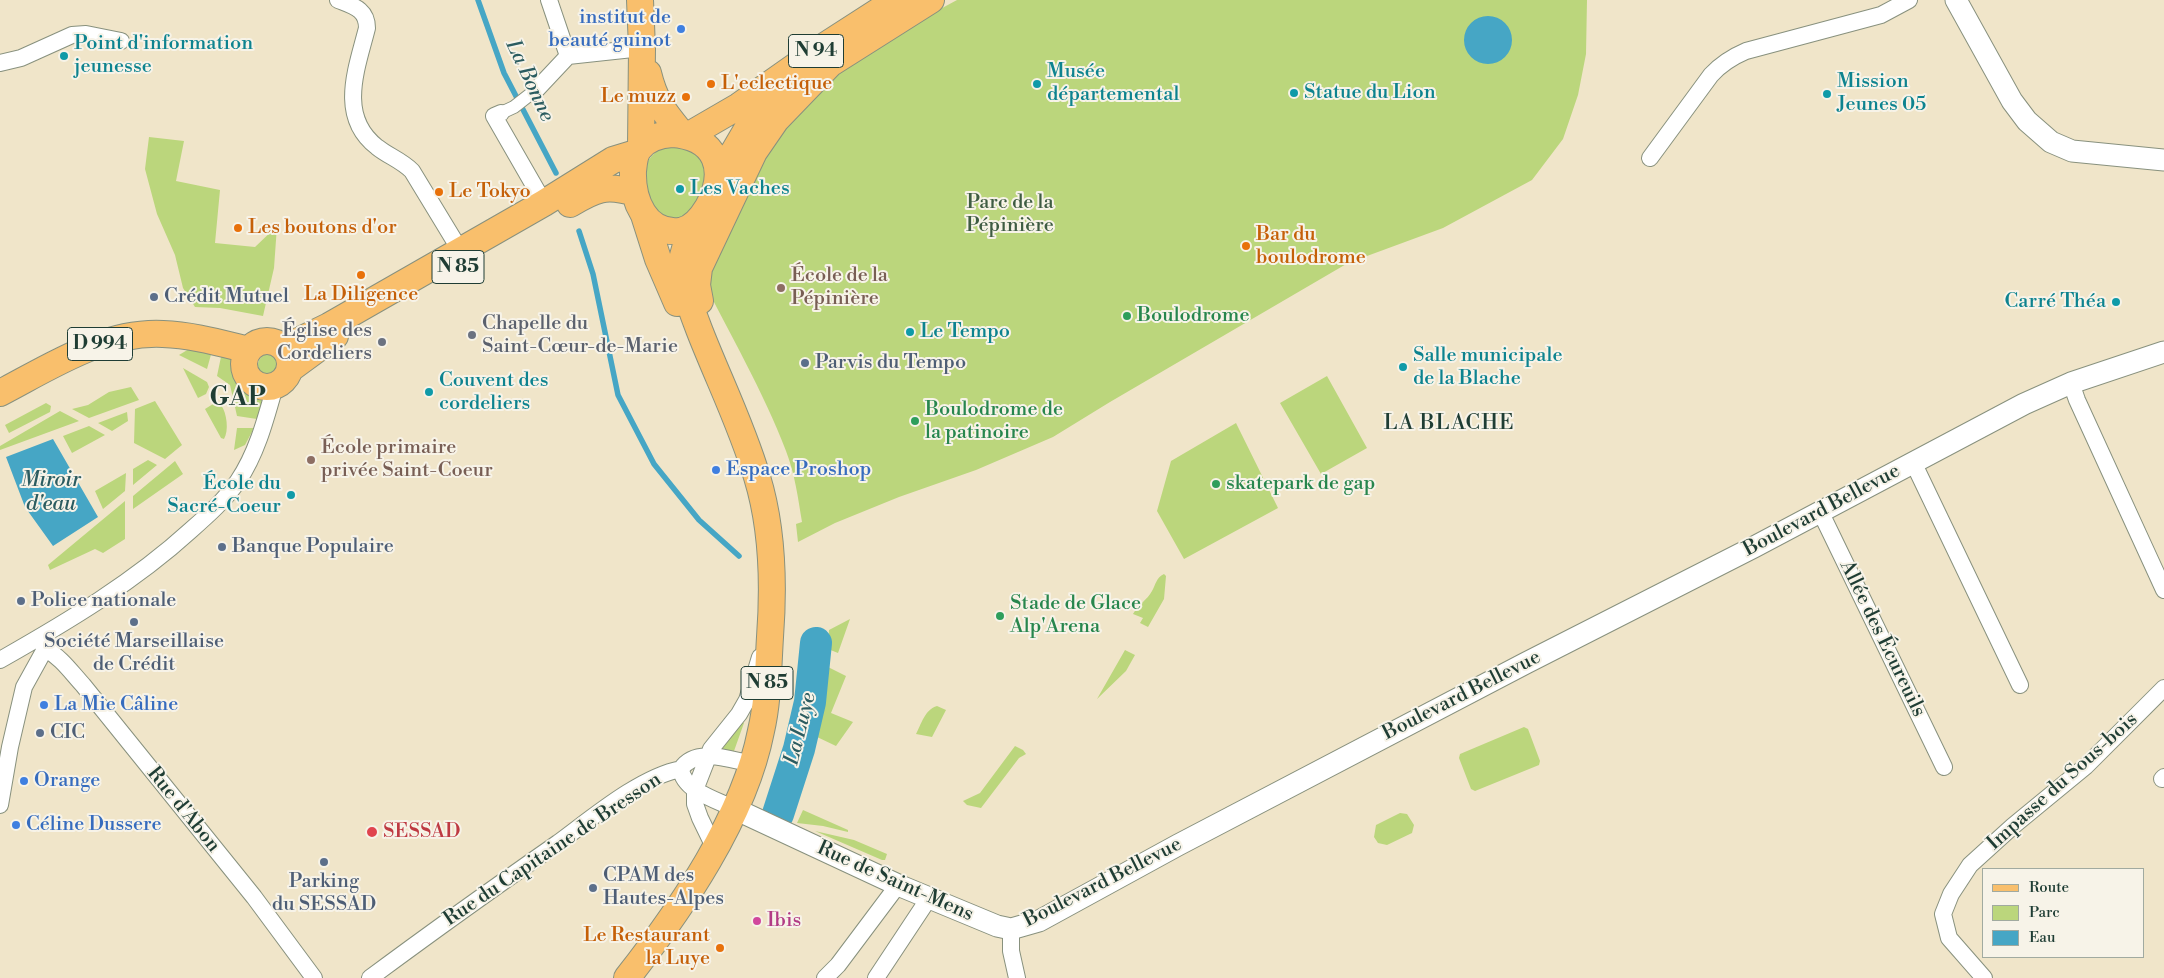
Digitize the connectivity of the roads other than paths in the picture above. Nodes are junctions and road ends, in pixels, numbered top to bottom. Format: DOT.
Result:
graph roads {
  1 [pos="338,0"];
  2 [pos="549,0"];
  3 [pos="640,0"];
  4 [pos="896,0"];
  5 [pos="930,0"];
  6 [pos="1909,0"];
  7 [pos="1956,0"];
  8 [pos="121,41"];
  9 [pos="642,48"];
  10 [pos="568,56"];
  11 [pos="0,63"];
  12 [pos="829,64"];
  13 [pos="536,89"];
  14 [pos="495,112"];
  15 [pos="686,135"];
  16 [pos="639,150"];
  17 [pos="1650,158"];
  18 [pos="2164,159"];
  19 [pos="719,177"];
  20 [pos="544,202"];
  21 [pos="639,204"];
  22 [pos="691,226"];
  23 [pos="460,250"];
  24 [pos="249,350"];
  25 [pos="2164,352"];
  26 [pos="282,367"];
  27 [pos="2071,383"];
  28 [pos="721,386"];
  29 [pos="0,393"];
  30 [pos="1913,462"];
  31 [pos="1820,511"];
  32 [pos="2164,590"];
  33 [pos="773,600"];
  34 [pos="43,643"];
  35 [pos="0,660"];
  36 [pos="2020,685"];
  37 [pos="2164,688"];
  38 [pos="4,750"];
  39 [pos="707,756"];
  40 [pos="752,764"];
  41 [pos="1944,767"];
  42 [pos="680,769"];
  43 [pos="695,790"];
  44 [pos="0,806"];
  45 [pos="735,809"];
  46 [pos="715,849"];
  47 [pos="898,884"];
  48 [pos="929,898"];
  49 [pos="1011,929"];
  50 [pos="314,978"];
  51 [pos="370,978"];
  52 [pos="627,978"];
  53 [pos="825,978"];
  54 [pos="876,978"];
  55 [pos="1017,978"];
  56 [pos="1984,978"];
  1 -- 23 [label="street"];
  2 -- 10 [label="street"];
  3 -- 9 [label="main road"];
  4 -- 15 [label="main road, N 94"];
  5 -- 12 [label="main road, N 94"];
  6 -- 17 [label="street"];
  7 -- 18 [label="street"];
  8 -- 11 [label="street"];
  9 -- 10 [label="street"];
  9 -- 15 [label="main road"];
  9 -- 16 [label="main road"];
  10 -- 13 [label="street"];
  12 -- 19 [label="main road, N 94"];
  12 -- 28 [label="main road"];
  13 -- 14 [label="street"];
  14 -- 20 [label="street"];
  15 -- 16 [label="main road"];
  15 -- 19 [label="main road"];
  16 -- 20 [label="main road, N 85"];
  16 -- 21 [label="main road"];
  19 -- 22 [label="main road"];
  20 -- 23 [label="main road, N 85"];
  21 -- 22 [label="main road"];
  21 -- 26 [label="main road, N 85"];
  21 -- 28 [label="main road, N 85"];
  22 -- 28 [label="main road, N 85"];
  23 -- 26 [label="main road, N 85"];
  24 -- 26 [label="main road"];
  24 -- 26 [label="main road"];
  24 -- 29 [label="main road, D 994"];
  25 -- 27 [label="street, Boulevard Bellevue"];
  26 -- 34 [label="street"];
  27 -- 30 [label="street, Boulevard Bellevue"];
  27 -- 32 [label="street"];
  28 -- 33 [label="main road, N 85"];
  30 -- 31 [label="street, Boulevard Bellevue"];
  30 -- 36 [label="street, Boulevard Bellevue"];
  31 -- 41 [label="street, Allée des Écureuils"];
  31 -- 49 [label="street, Boulevard Bellevue"];
  33 -- 39 [label="street"];
  33 -- 40 [label="main road, N 85"];
  34 -- 35 [label="street"];
  34 -- 38 [label="street"];
  34 -- 50 [label="street, Rue d'Abon"];
  37 -- 56 [label="street, Impasse du Sous-bois"];
  38 -- 44 [label="street"];
  39 -- 40 [label="street"];
  39 -- 42 [label="street"];
  39 -- 43 [label="street"];
  40 -- 45 [label="main road, N 85"];
  42 -- 43 [label="street, Rue du Capitaine de Bresson"];
  42 -- 51 [label="street, Rue du Capitaine de Bresson"];
  43 -- 45 [label="street, Rue du Capitaine de Bresson"];
  43 -- 46 [label="street"];
  45 -- 46 [label="main road, N 85"];
  45 -- 47 [label="street, Rue de Saint-Mens"];
  46 -- 52 [label="main road, N 85"];
  47 -- 48 [label="street, Rue de Saint-Mens"];
  47 -- 53 [label="street"];
  48 -- 49 [label="street, Rue de Saint-Mens"];
  48 -- 54 [label="street"];
  49 -- 55 [label="street"];
}
